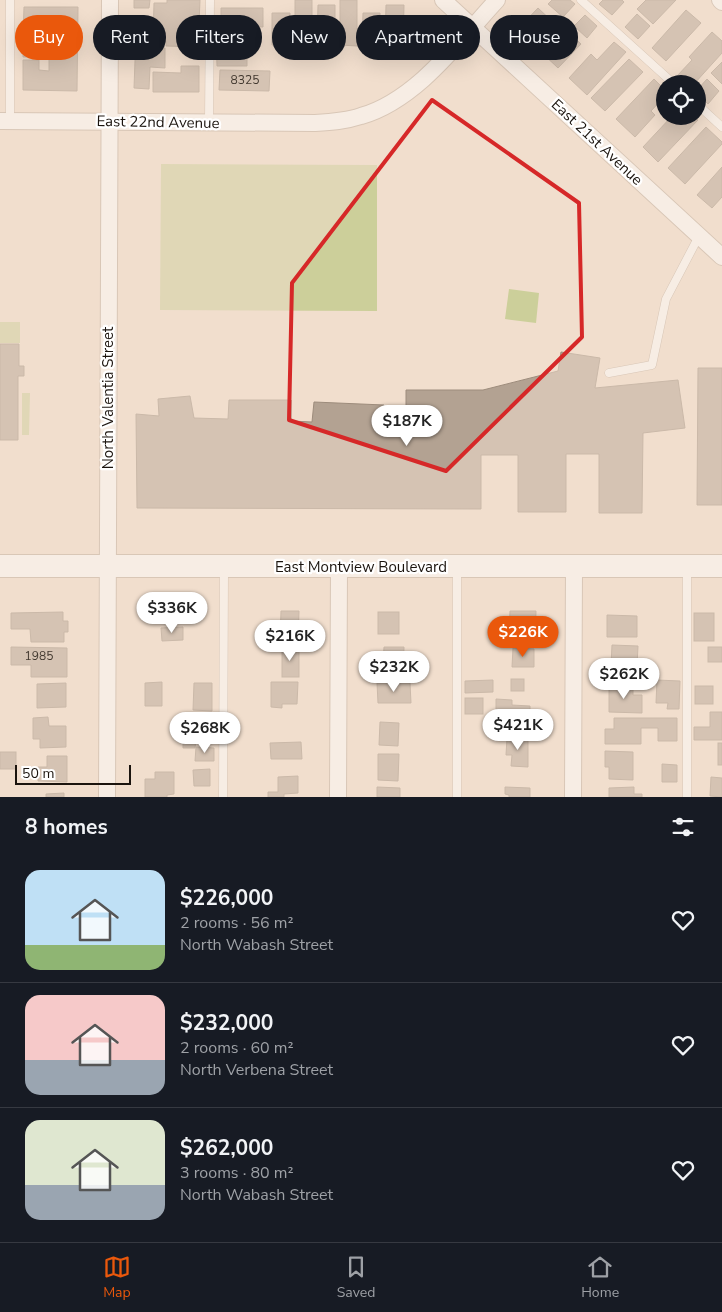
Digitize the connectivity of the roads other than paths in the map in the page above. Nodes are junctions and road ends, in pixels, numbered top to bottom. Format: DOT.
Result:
graph roads {
  1 [pos="10,0"];
  2 [pos="110,0"];
  3 [pos="210,0"];
  4 [pos="443,0"];
  5 [pos="498,0"];
  6 [pos="580,0"];
  7 [pos="459,15"];
  8 [pos="480,19"];
  9 [pos="480,34"];
  10 [pos="441,60"];
  11 [pos="664,75"];
  12 [pos="706,112"];
  13 [pos="5,121"];
  14 [pos="108,121"];
  15 [pos="209,122"];
  16 [pos="722,127"];
  17 [pos="699,236"];
  18 [pos="722,257"];
  19 [pos="609,373"];
  20 [pos="0,566"];
  21 [pos="108,566"];
  22 [pos="722,566"];
  23 [pos="224,567"];
  24 [pos="338,567"];
  25 [pos="457,567"];
  26 [pos="574,567"];
  27 [pos="687,567"];
  28 [pos="107,797"];
  29 [pos="223,797"];
  30 [pos="338,797"];
  31 [pos="457,797"];
  32 [pos="573,797"];
  33 [pos="687,797"];
  1 -- 13 [label="lane"];
  2 -- 14 [label="street, North Valentia Street"];
  3 -- 15 [label="lane"];
  4 -- 7 [label="street, East 21st Avenue"];
  5 -- 8 [label="street, East 22nd Avenue"];
  6 -- 11 [label="lane"];
  9 -- 17 [label="street, East 21st Avenue"];
  10 -- 15 [label="street, East 22nd Avenue"];
  12 -- 16 [label="lane"];
  13 -- 14 [label="street, East 22nd Avenue"];
  14 -- 15 [label="street, East 22nd Avenue"];
  14 -- 21 [label="street, North Valentia Street"];
  17 -- 18 [label="street, East 21st Avenue"];
  17 -- 19 [label="lane"];
  20 -- 21 [label="main road, East Montview Boulevard"];
  21 -- 23 [label="main road, East Montview Boulevard"];
  21 -- 28 [label="street, North Valentia Street"];
  22 -- 27 [label="main road, East Montview Boulevard"];
  23 -- 24 [label="main road, East Montview Boulevard"];
  23 -- 29 [label="lane"];
  24 -- 25 [label="main road, East Montview Boulevard"];
  24 -- 30 [label="street"];
  25 -- 26 [label="main road, East Montview Boulevard"];
  25 -- 31 [label="lane"];
  26 -- 27 [label="main road, East Montview Boulevard"];
  26 -- 32 [label="street"];
  27 -- 33 [label="lane"];
}
